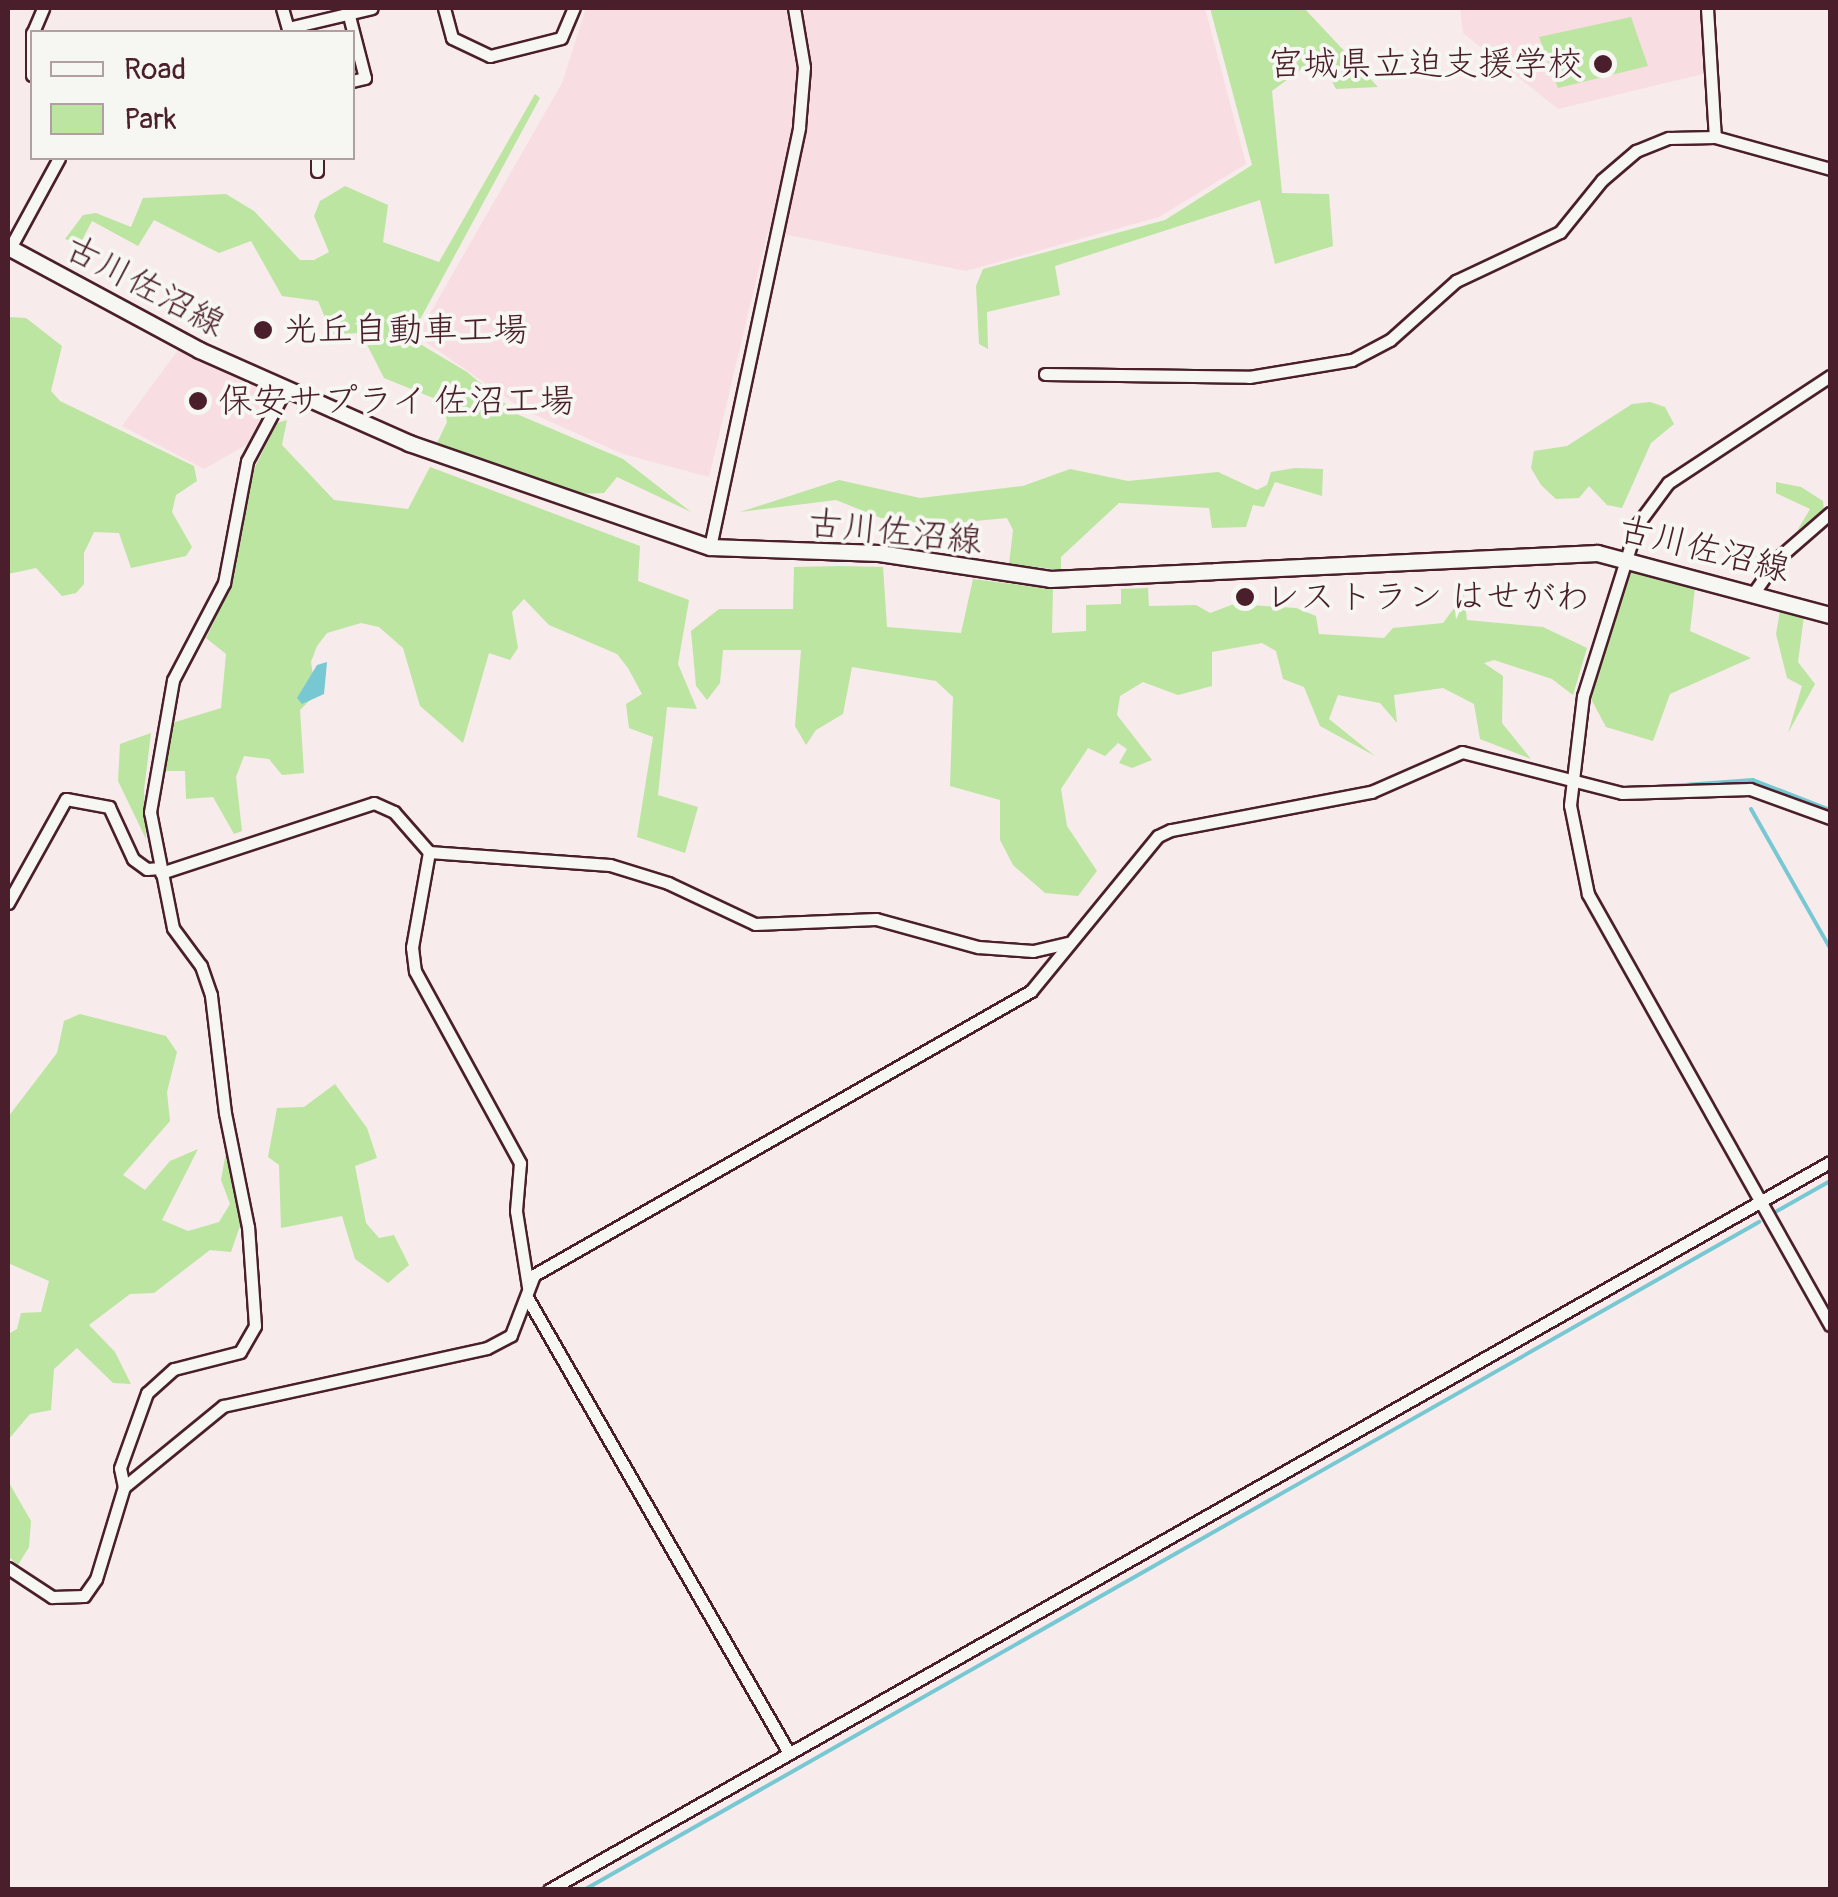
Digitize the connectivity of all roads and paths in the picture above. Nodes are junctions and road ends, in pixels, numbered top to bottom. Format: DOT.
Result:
graph roads {
  1 [pos="282,8"];
  2 [pos="372,8"];
  3 [pos="444,8"];
  4 [pos="574,8"];
  5 [pos="794,8"];
  6 [pos="1707,8"];
  7 [pos="348,10"];
  8 [pos="288,30"];
  9 [pos="355,38"];
  10 [pos="355,80"];
  11 [pos="1714,137"];
  12 [pos="58,160"];
  13 [pos="1830,169"];
  14 [pos="8,248"];
  15 [pos="1045,374"];
  16 [pos="1830,376"];
  17 [pos="285,390"];
  18 [pos="1830,513"];
  19 [pos="710,547"];
  20 [pos="1627,556"];
  21 [pos="1755,591"];
  22 [pos="1830,615"];
  23 [pos="1570,782"];
  24 [pos="1830,818"];
  25 [pos="429,852"];
  26 [pos="161,870"];
  27 [pos="8,903"];
  28 [pos="1069,942"];
  29 [pos="1830,1162"];
  30 [pos="1760,1202"];
  31 [pos="528,1293"];
  32 [pos="1830,1325"];
  33 [pos="124,1487"];
  34 [pos="8,1568"];
  35 [pos="789,1753"];
  36 [pos="549,1890"];
  1 -- 8 [label="street"];
  2 -- 7 [label="street"];
  3 -- 4 [label="street"];
  5 -- 19 [label="street"];
  6 -- 11 [label="street"];
  7 -- 8 [label="street"];
  9 -- 10 [label="street"];
  11 -- 13 [label="street"];
  11 -- 15 [label="street"];
  12 -- 14 [label="street"];
  14 -- 17 [label="main road, 古川佐沼線"];
  16 -- 20 [label="street"];
  17 -- 19 [label="main road, 古川佐沼線"];
  17 -- 26 [label="street"];
  18 -- 21 [label="street"];
  19 -- 20 [label="main road, 古川佐沼線"];
  20 -- 21 [label="main road, 古川佐沼線"];
  20 -- 23 [label="street"];
  21 -- 22 [label="main road, 古川佐沼線"];
  23 -- 24 [label="street"];
  23 -- 28 [label="street"];
  23 -- 30 [label="street"];
  25 -- 26 [label="street"];
  25 -- 28 [label="street"];
  25 -- 31 [label="street"];
  26 -- 27 [label="street"];
  26 -- 33 [label="street"];
  28 -- 31 [label="street"];
  29 -- 30 [label="street"];
  30 -- 32 [label="street"];
  30 -- 35 [label="street"];
  31 -- 33 [label="street"];
  31 -- 35 [label="street"];
  33 -- 34 [label="street"];
  35 -- 36 [label="street"];
}
